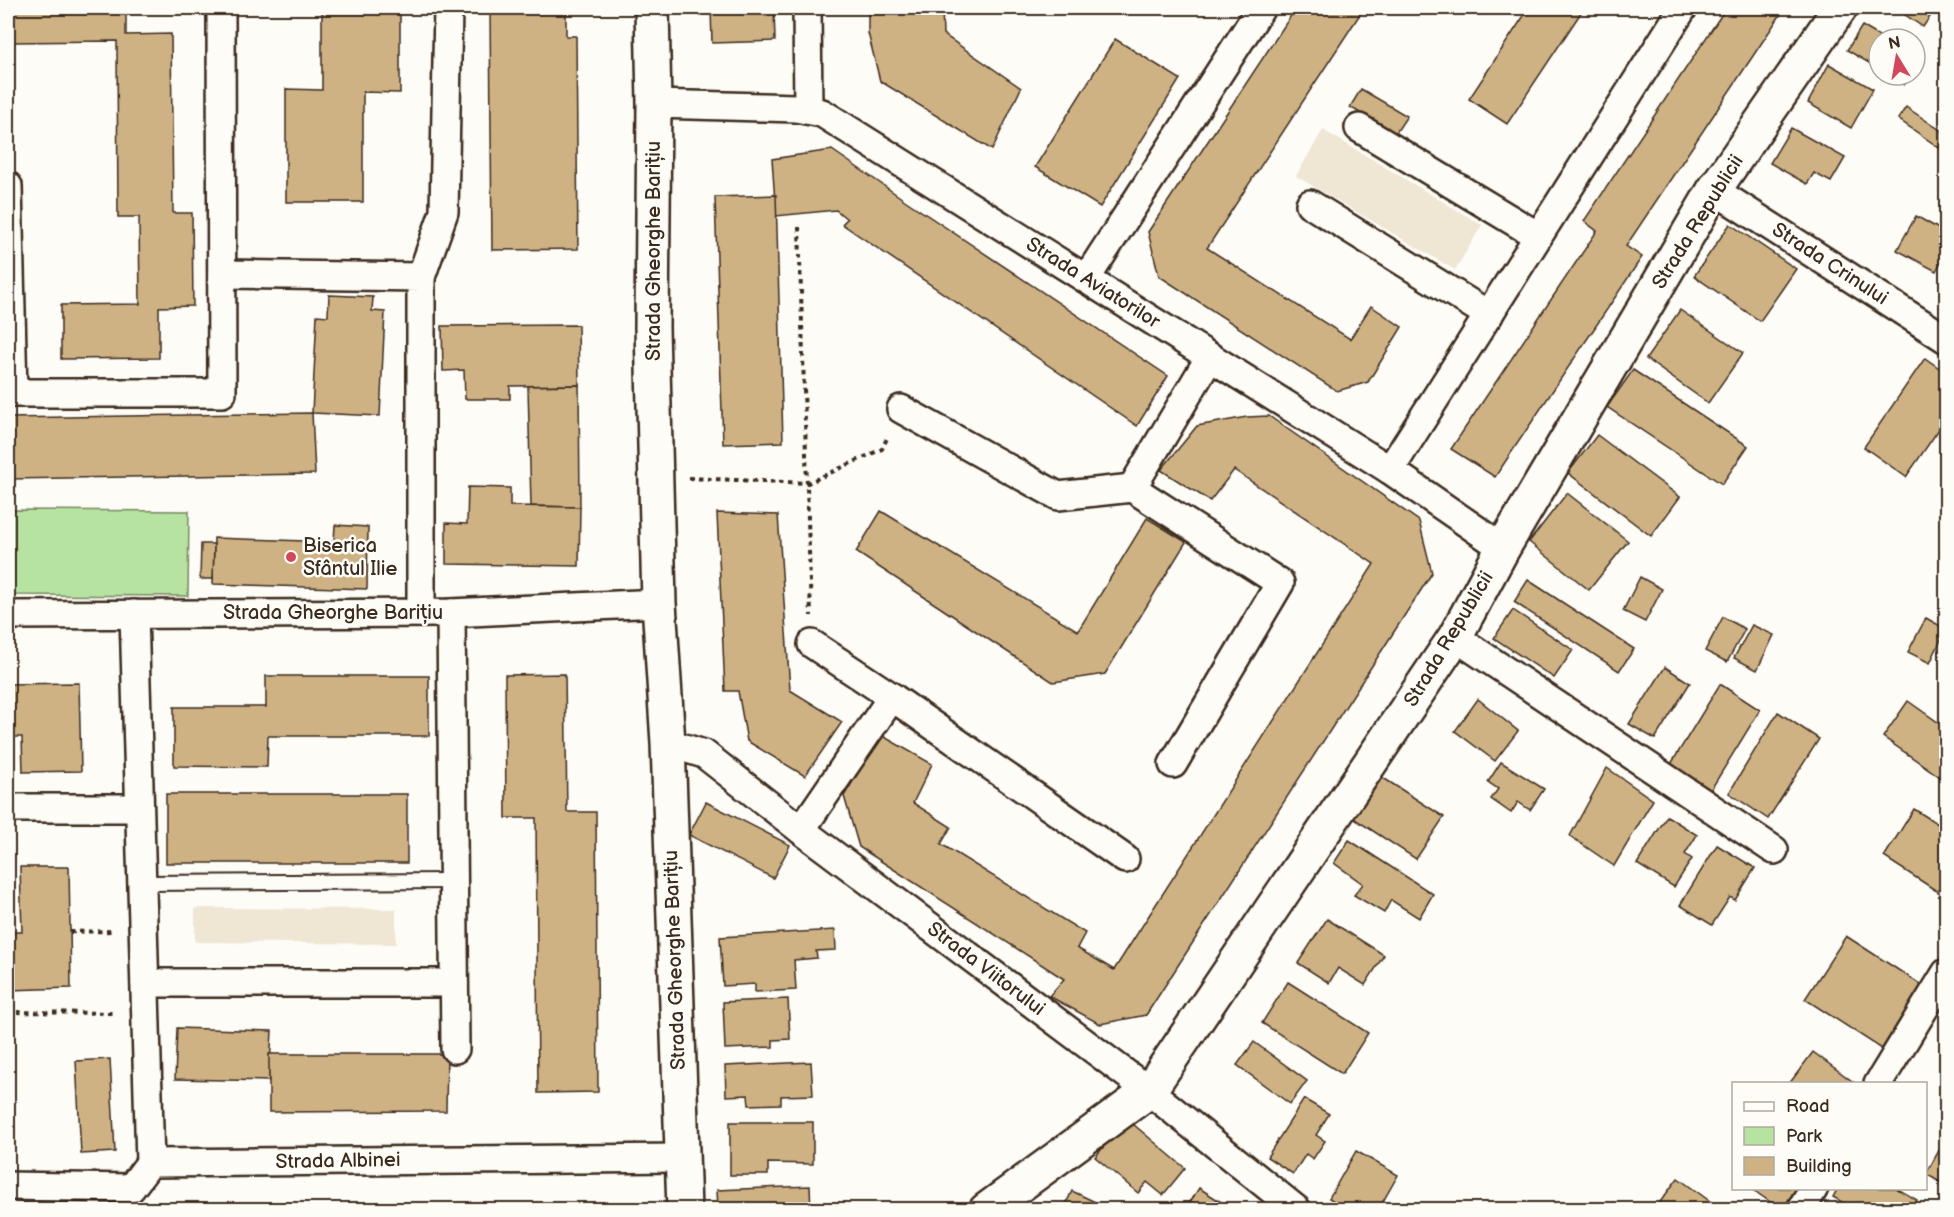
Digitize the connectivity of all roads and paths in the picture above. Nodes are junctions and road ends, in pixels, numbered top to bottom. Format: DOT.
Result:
graph roads {
  1 [pos="220,8"];
  2 [pos="448,8"];
  3 [pos="652,8"];
  4 [pos="807,8"];
  5 [pos="1262,8"];
  6 [pos="1683,8"];
  7 [pos="1840,8"];
  8 [pos="654,104"];
  9 [pos="808,110"];
  10 [pos="1359,128"];
  11 [pos="8,186"];
  12 [pos="1714,190"];
  13 [pos="1310,204"];
  14 [pos="799,227"];
  15 [pos="1538,236"];
  16 [pos="222,274"];
  17 [pos="421,277"];
  18 [pos="1086,279"];
  19 [pos="1489,315"];
  20 [pos="1947,339"];
  21 [pos="1210,357"];
  22 [pos="10,393"];
  23 [pos="901,409"];
  24 [pos="1390,470"];
  25 [pos="656,476"];
  26 [pos="808,483"];
  27 [pos="1132,488"];
  28 [pos="1503,548"];
  29 [pos="659,603"];
  30 [pos="421,613"];
  31 [pos="451,613"];
  32 [pos="134,614"];
  33 [pos="8,615"];
  34 [pos="1455,637"];
  35 [pos="812,644"];
  36 [pos="892,697"];
  37 [pos="668,743"];
  38 [pos="1173,764"];
  39 [pos="8,808"];
  40 [pos="140,808"];
  41 [pos="801,830"];
  42 [pos="1774,849"];
  43 [pos="1125,859"];
  44 [pos="453,881"];
  45 [pos="142,883"];
  46 [pos="143,930"];
  47 [pos="70,932"];
  48 [pos="1947,973"];
  49 [pos="145,983"];
  50 [pos="454,983"];
  51 [pos="8,1012"];
  52 [pos="146,1013"];
  53 [pos="454,1049"];
  54 [pos="1879,1082"];
  55 [pos="1149,1091"];
  56 [pos="681,1158"];
  57 [pos="150,1163"];
  58 [pos="8,1186"];
  59 [pos="1813,1190"];
  60 [pos="684,1209"];
  61 [pos="986,1209"];
  62 [pos="1297,1209"];
  63 [pos="1801,1209"];
  1 -- 16 [label="street"];
  2 -- 17 [label="street"];
  3 -- 8 [label="street, Strada Gheorghe Barițiu"];
  4 -- 9 [label="street"];
  5 -- 18 [label="street"];
  6 -- 15 [label="street"];
  7 -- 12 [label="street, Strada Republicii"];
  8 -- 9 [label="street, Strada Aviatorilor"];
  8 -- 25 [label="street, Strada Gheorghe Barițiu"];
  9 -- 18 [label="street, Strada Aviatorilor"];
  10 -- 15 [label="street"];
  11 -- 22 [label="street"];
  12 -- 20 [label="street, Strada Crinului"];
  12 -- 28 [label="street, Strada Republicii"];
  13 -- 19 [label="street"];
  14 -- 26 [label="path"];
  15 -- 19 [label="street"];
  16 -- 17 [label="street"];
  16 -- 22 [label="street"];
  17 -- 30 [label="street"];
  18 -- 21 [label="street, Strada Aviatorilor"];
  19 -- 24 [label="street"];
  21 -- 24 [label="street, Strada Aviatorilor"];
  21 -- 27 [label="street"];
  23 -- 26 [label="path"];
  23 -- 27 [label="street"];
  24 -- 28 [label="street, Strada Aviatorilor"];
  25 -- 26 [label="path"];
  25 -- 29 [label="street, Strada Gheorghe Barițiu"];
  26 -- 35 [label="path"];
  27 -- 38 [label="street"];
  28 -- 34 [label="street, Strada Republicii"];
  29 -- 31 [label="street, Strada Gheorghe Barițiu"];
  29 -- 37 [label="street, Strada Gheorghe Barițiu"];
  30 -- 31 [label="street, Strada Gheorghe Barițiu"];
  30 -- 32 [label="street, Strada Gheorghe Barițiu"];
  31 -- 44 [label="street"];
  32 -- 33 [label="street, Strada Gheorghe Barițiu"];
  32 -- 40 [label="street"];
  34 -- 42 [label="street"];
  34 -- 55 [label="street, Strada Republicii"];
  35 -- 36 [label="street"];
  36 -- 41 [label="street"];
  36 -- 43 [label="street"];
  37 -- 41 [label="street, Strada Viitorului"];
  37 -- 56 [label="street, Strada Gheorghe Barițiu"];
  39 -- 40 [label="street"];
  40 -- 45 [label="street"];
  41 -- 55 [label="street, Strada Viitorului"];
  44 -- 45 [label="lane"];
  44 -- 50 [label="street"];
  45 -- 46 [label="street"];
  46 -- 47 [label="path"];
  46 -- 49 [label="street"];
  48 -- 54 [label="street"];
  49 -- 50 [label="street"];
  49 -- 52 [label="street"];
  50 -- 53 [label="street"];
  51 -- 52 [label="path"];
  52 -- 57 [label="street"];
  55 -- 61 [label="street, Strada Republicii"];
  55 -- 62 [label="street, Strada Viitorului"];
  56 -- 57 [label="street, Strada Albinei"];
  56 -- 60 [label="street, Strada Gheorghe Barițiu"];
  57 -- 58 [label="street"];
  59 -- 63 [label="street"];
}
